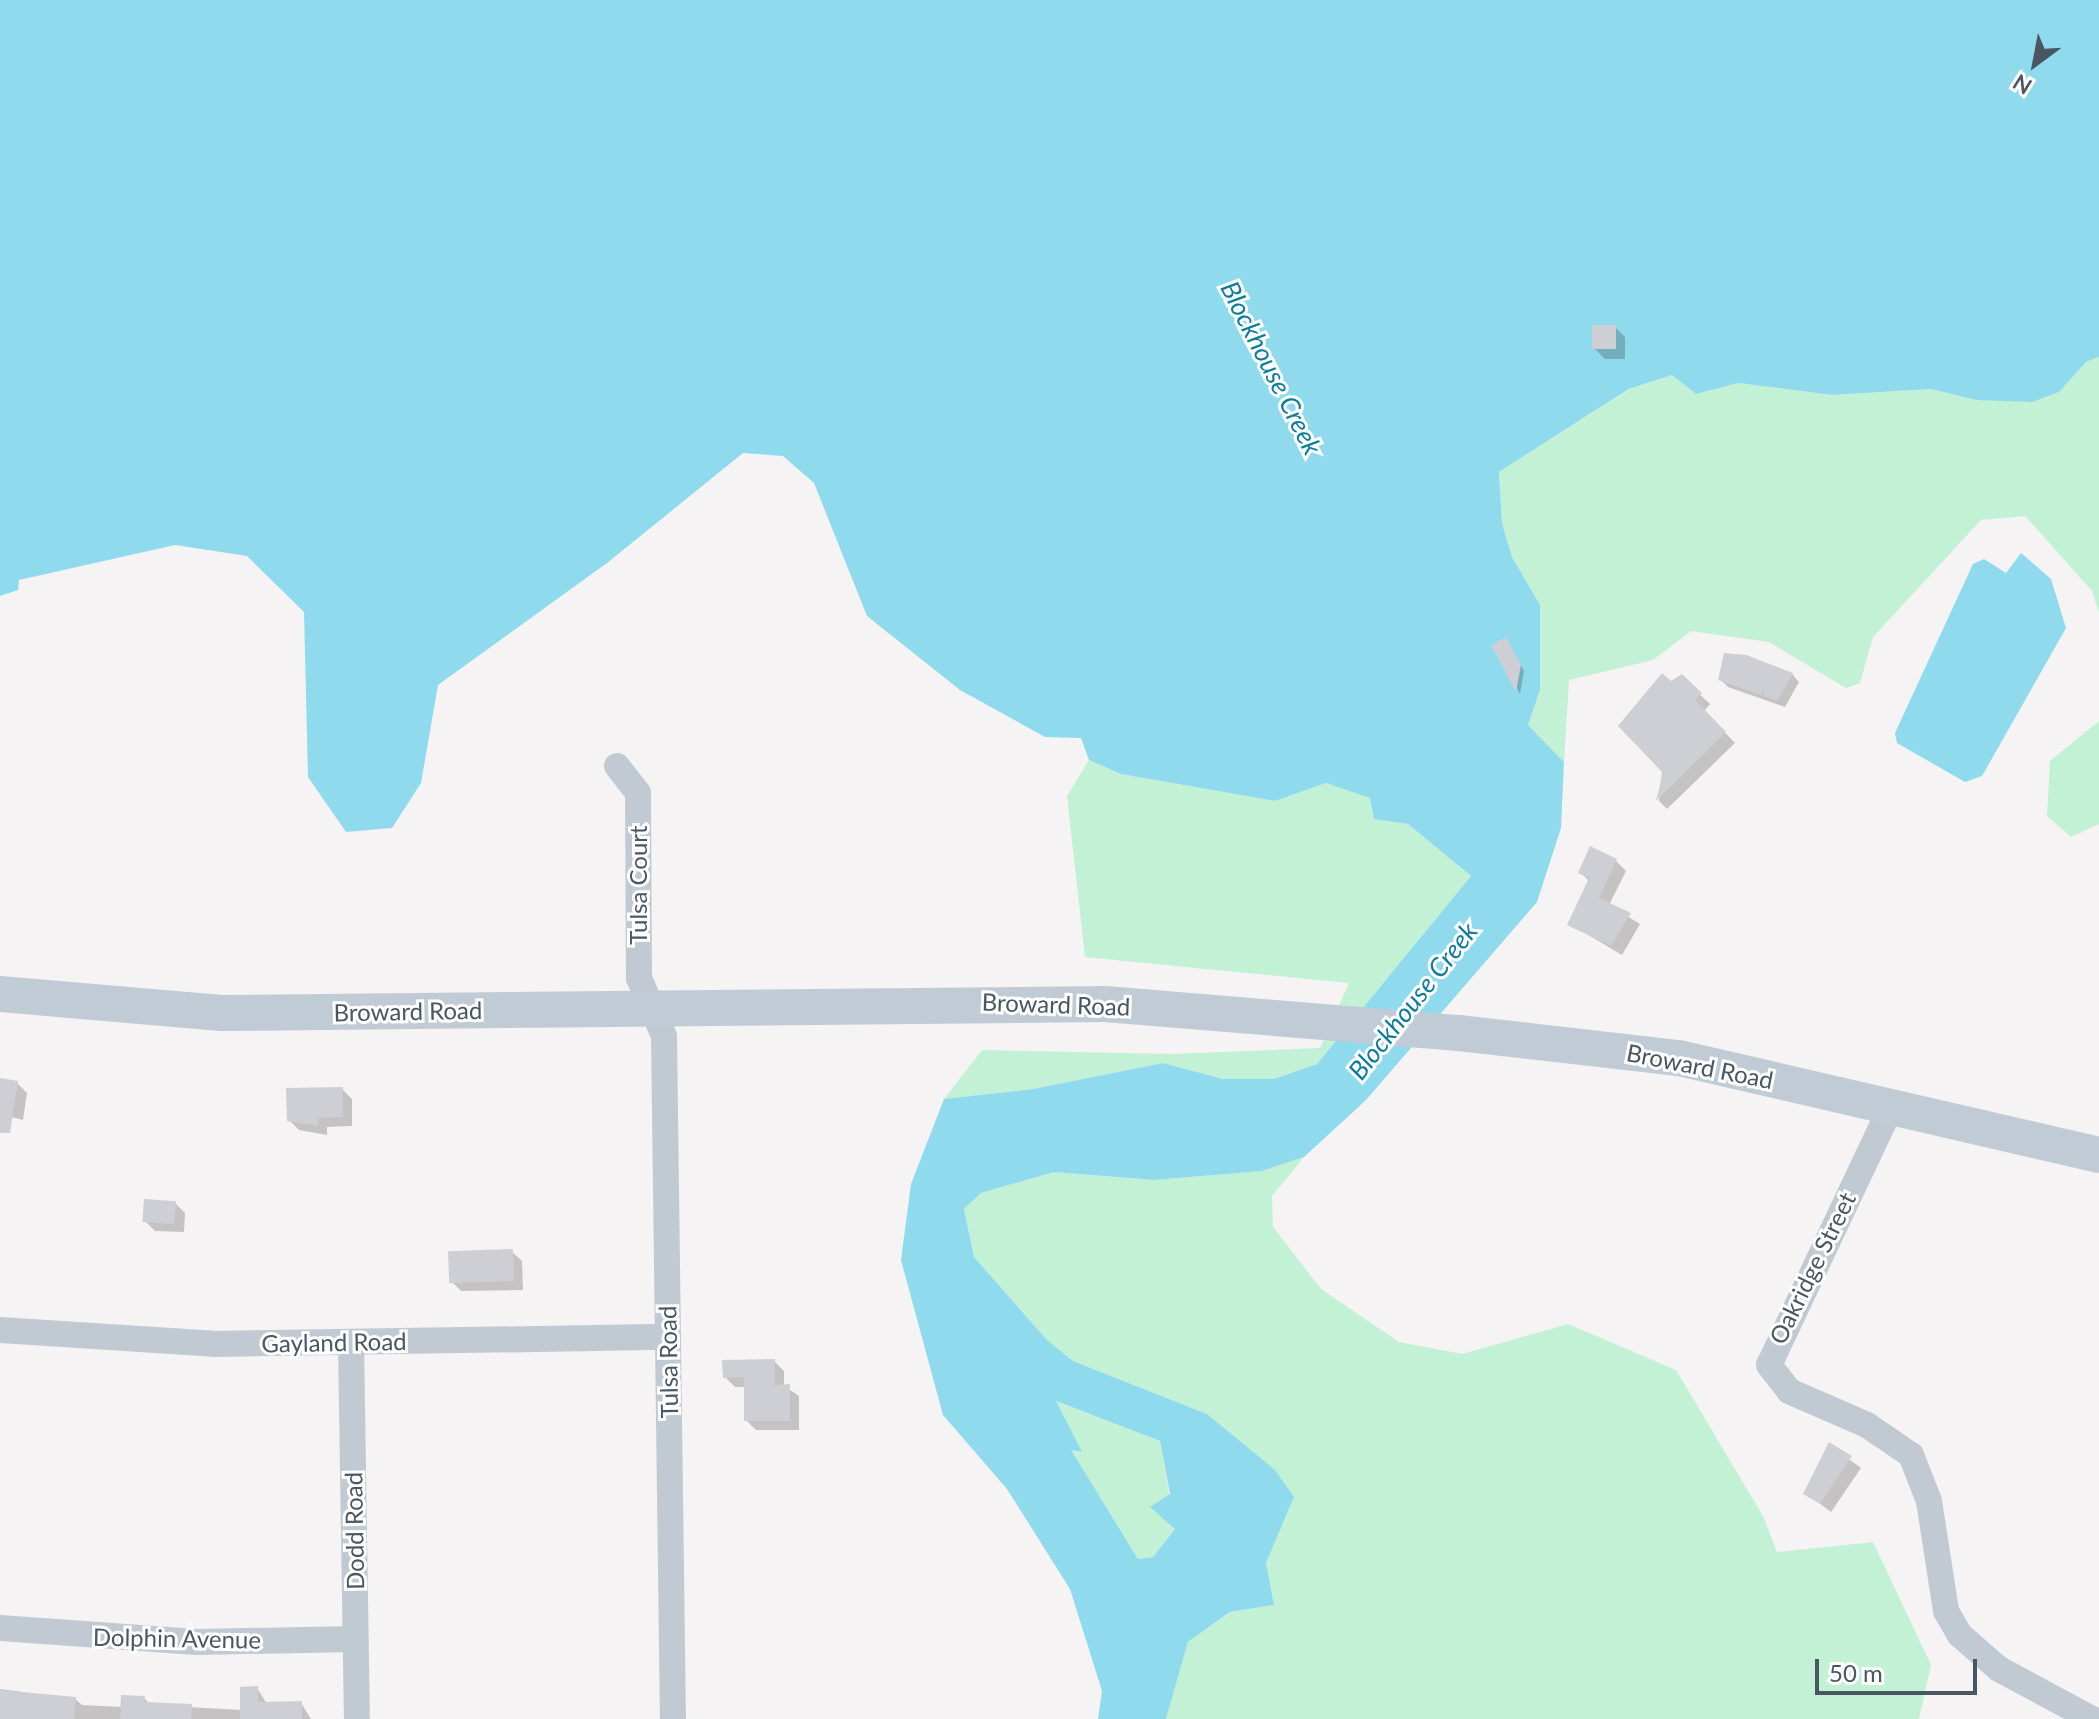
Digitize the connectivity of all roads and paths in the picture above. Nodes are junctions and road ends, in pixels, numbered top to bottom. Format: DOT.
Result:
graph roads {
  1 [pos="617,766"];
  2 [pos="0,994"];
  3 [pos="652,1007"];
  4 [pos="1891,1107"];
  5 [pos="2099,1155"];
  6 [pos="0,1330"];
  7 [pos="668,1337"];
  8 [pos="351,1342"];
  9 [pos="0,1628"];
  10 [pos="355,1639"];
  11 [pos="357,1719"];
  12 [pos="673,1719"];
  13 [pos="2092,1719"];
  1 -- 3 [label="street, Tulsa Court"];
  2 -- 3 [label="main road, Broward Road"];
  3 -- 4 [label="main road, Broward Road"];
  3 -- 7 [label="street, Tulsa Road"];
  4 -- 5 [label="main road, Broward Road"];
  4 -- 13 [label="street, Oakridge Street"];
  6 -- 8 [label="street, Gayland Road"];
  7 -- 8 [label="street, Gayland Road"];
  7 -- 12 [label="street, Tulsa Road"];
  8 -- 10 [label="street, Dodd Road"];
  9 -- 10 [label="street, Dolphin Avenue"];
  10 -- 11 [label="street, Dodd Road"];
}
